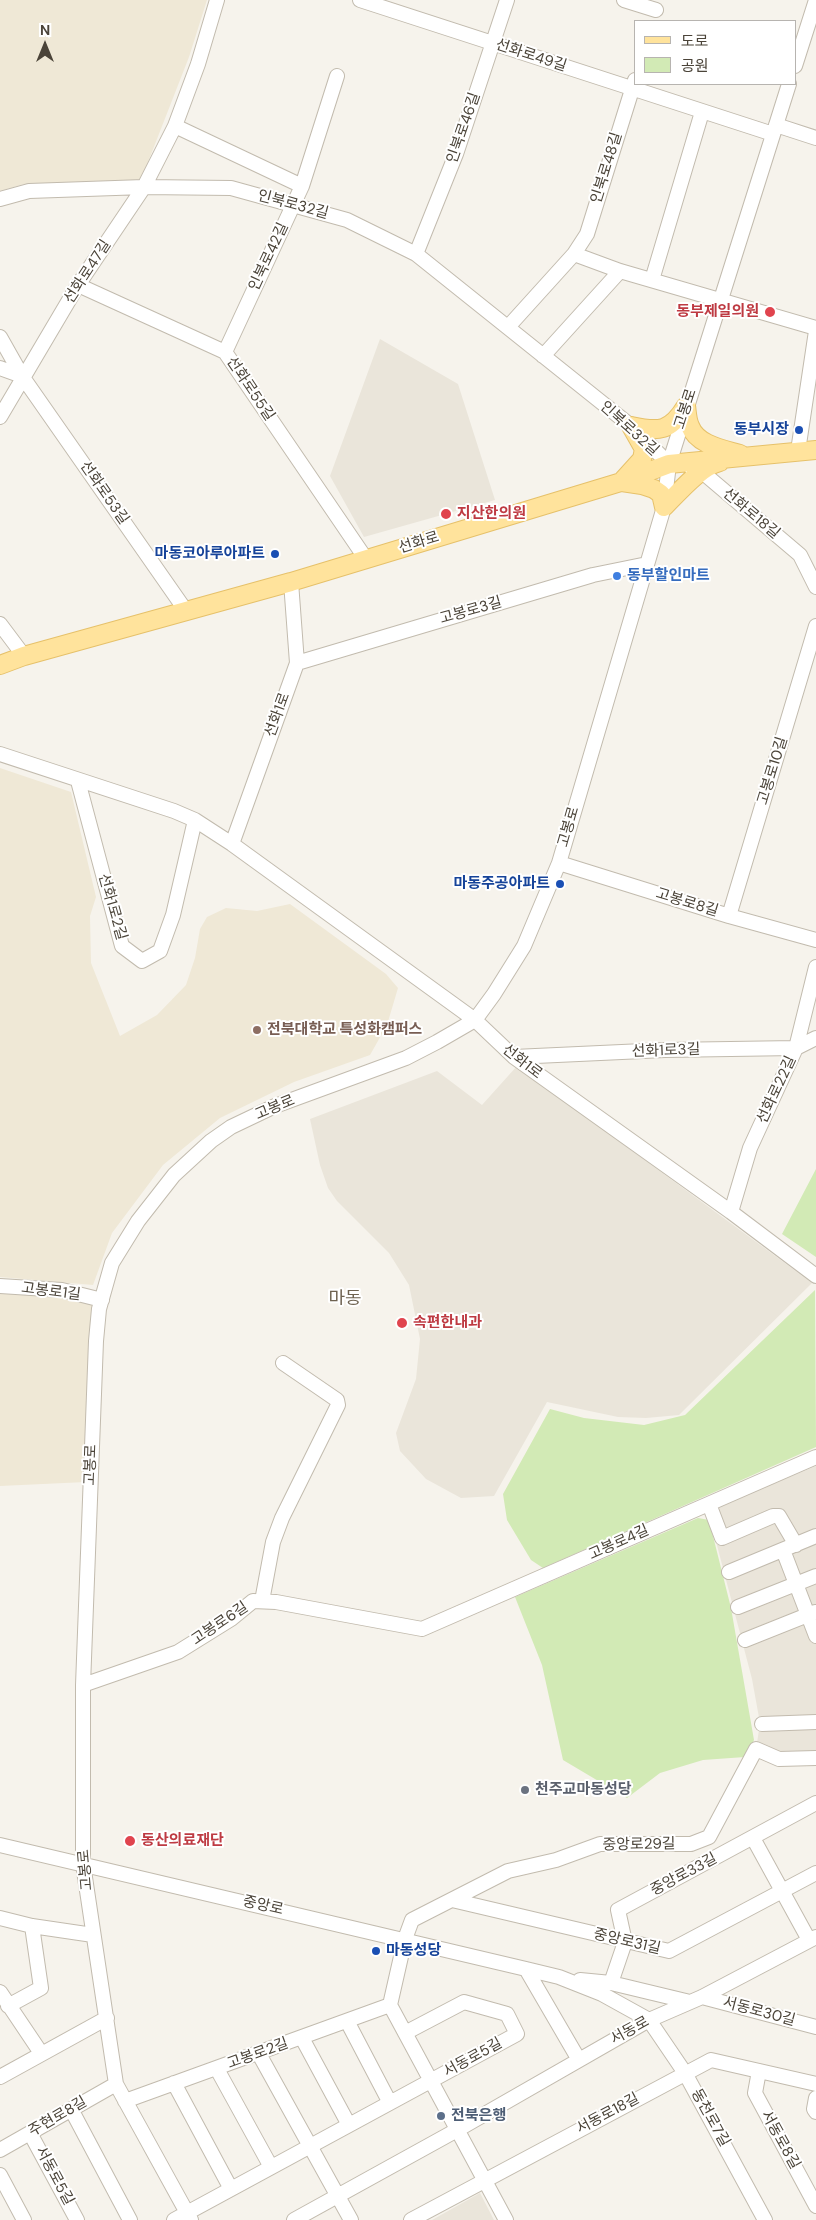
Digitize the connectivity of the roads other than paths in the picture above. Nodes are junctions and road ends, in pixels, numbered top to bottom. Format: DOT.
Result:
graph roads {
  1 [pos="216,0"];
  2 [pos="360,0"];
  3 [pos="507,0"];
  4 [pos="624,0"];
  5 [pos="816,0"];
  6 [pos="656,11"];
  7 [pos="492,44"];
  8 [pos="796,63"];
  9 [pos="337,76"];
  10 [pos="633,84"];
  11 [pos="635,85"];
  12 [pos="789,85"];
  13 [pos="702,112"];
  14 [pos="175,126"];
  15 [pos="775,129"];
  16 [pos="816,138"];
  17 [pos="302,186"];
  18 [pos="144,187"];
  19 [pos="0,198"];
  20 [pos="295,204"];
  21 [pos="416,254"];
  22 [pos="574,254"];
  23 [pos="620,271"];
  24 [pos="652,280"];
  25 [pos="78,285"];
  26 [pos="721,300"];
  27 [pos="508,327"];
  28 [pos="816,329"];
  29 [pos="0,337"];
  30 [pos="225,352"];
  31 [pos="543,356"];
  32 [pos="0,368"];
  33 [pos="22,376"];
  34 [pos="686,406"];
  35 [pos="0,416"];
  36 [pos="631,426"];
  37 [pos="816,450"];
  38 [pos="798,451"];
  39 [pos="747,457"];
  40 [pos="669,464"];
  41 [pos="701,471"];
  42 [pos="621,482"];
  43 [pos="664,507"];
  44 [pos="366,559"];
  45 [pos="647,564"];
  46 [pos="291,582"];
  47 [pos="816,586"];
  48 [pos="186,611"];
  49 [pos="0,624"];
  50 [pos="816,626"];
  51 [pos="24,656"];
  52 [pos="297,663"];
  53 [pos="0,665"];
  54 [pos="0,754"];
  55 [pos="78,780"];
  56 [pos="195,820"];
  57 [pos="232,844"];
  58 [pos="559,863"];
  59 [pos="729,916"];
  60 [pos="816,940"];
  61 [pos="816,967"];
  62 [pos="475,1020"];
  63 [pos="816,1038"];
  64 [pos="796,1048"];
  65 [pos="514,1058"];
  66 [pos="731,1212"];
  67 [pos="816,1276"];
  68 [pos="0,1286"];
  69 [pos="102,1300"];
  70 [pos="283,1363"];
  71 [pos="816,1457"];
  72 [pos="709,1504"];
  73 [pos="816,1536"];
  74 [pos="789,1548"];
  75 [pos="729,1572"];
  76 [pos="816,1576"];
  77 [pos="796,1584"];
  78 [pos="262,1601"];
  79 [pos="738,1607"];
  80 [pos="812,1614"];
  81 [pos="422,1630"];
  82 [pos="816,1636"];
  83 [pos="746,1640"];
  84 [pos="83,1685"];
  85 [pos="816,1722"];
  86 [pos="762,1724"];
  87 [pos="816,1758"];
  88 [pos="816,1803"];
  89 [pos="753,1838"];
  90 [pos="0,1845"];
  91 [pos="83,1864"];
  92 [pos="816,1873"];
  93 [pos="782,1891"];
  94 [pos="452,1900"];
  95 [pos="0,1918"];
  96 [pos="32,1926"];
  97 [pos="93,1935"];
  98 [pos="812,1938"];
  99 [pos="405,1939"];
  100 [pos="625,1942"];
  101 [pos="526,1969"];
  102 [pos="559,1977"];
  103 [pos="612,1983"];
  104 [pos="0,1992"];
  105 [pos="696,2000"];
  106 [pos="390,2005"];
  107 [pos="8,2006"];
  108 [pos="107,2018"];
  109 [pos="649,2020"];
  110 [pos="347,2022"];
  111 [pos="816,2028"];
  112 [pos="405,2033"];
  113 [pos="302,2038"];
  114 [pos="41,2053"];
  115 [pos="259,2054"];
  116 [pos="579,2060"];
  117 [pos="217,2069"];
  118 [pos="759,2071"];
  119 [pos="685,2073"];
  120 [pos="0,2077"];
  121 [pos="430,2081"];
  122 [pos="174,2083"];
  123 [pos="116,2084"];
  124 [pos="816,2084"];
  125 [pos="816,2098"];
  126 [pos="125,2101"];
  127 [pos="390,2103"];
  128 [pos="72,2109"];
  129 [pos="816,2112"];
  130 [pos="349,2125"];
  131 [pos="457,2130"];
  132 [pos="30,2133"];
  133 [pos="310,2146"];
  134 [pos="0,2150"];
  135 [pos="271,2167"];
  136 [pos="0,2176"];
  137 [pos="485,2180"];
  138 [pos="230,2189"];
  139 [pos="338,2196"];
  140 [pos="816,2206"];
  141 [pos="189,2216"];
  142 [pos="24,2220"];
  143 [pos="78,2220"];
  144 [pos="130,2220"];
  145 [pos="174,2220"];
  146 [pos="294,2220"];
  147 [pos="351,2220"];
  148 [pos="411,2220"];
  149 [pos="506,2220"];
  150 [pos="765,2220"];
  1 -- 14 [label="street, 선화로47길"];
  2 -- 7 [label="street, 선화로49길"];
  3 -- 7 [label="street, 인북로46길"];
  4 -- 6 [label="street"];
  5 -- 8 [label="street"];
  7 -- 10 [label="street, 선화로49길"];
  7 -- 21 [label="street, 인북로46길"];
  9 -- 17 [label="street, 인북로42길"];
  10 -- 22 [label="street, 인북로48길"];
  11 -- 13 [label="street, 선화로49길"];
  12 -- 15 [label="street, 고봉로"];
  13 -- 15 [label="street, 선화로49길"];
  13 -- 24 [label="street"];
  14 -- 17 [label="street"];
  14 -- 18 [label="street, 선화로47길"];
  15 -- 16 [label="street, 선화로49길"];
  15 -- 26 [label="street, 고봉로"];
  17 -- 20 [label="street, 인북로42길"];
  18 -- 19 [label="street, 인북로32길"];
  18 -- 20 [label="street, 인북로32길"];
  18 -- 25 [label="street, 선화로47길"];
  20 -- 21 [label="street, 인북로32길"];
  20 -- 30 [label="street, 인북로42길"];
  21 -- 27 [label="street, 인북로32길"];
  22 -- 23 [label="street"];
  22 -- 27 [label="street, 인북로48길"];
  23 -- 24 [label="street"];
  23 -- 31 [label="street"];
  24 -- 26 [label="street"];
  25 -- 30 [label="street, 선화로55길"];
  25 -- 33 [label="street, 선화로47길"];
  26 -- 28 [label="street"];
  26 -- 34 [label="street, 고봉로"];
  27 -- 31 [label="street, 인북로32길"];
  28 -- 38 [label="street"];
  29 -- 33 [label="street, 선화로53길"];
  30 -- 44 [label="street, 선화로55길"];
  31 -- 36 [label="street, 인북로32길"];
  32 -- 33 [label="street"];
  33 -- 35 [label="street, 선화로47길"];
  33 -- 48 [label="street, 선화로53길"];
  34 -- 36 [label="main road"];
  34 -- 39 [label="main road"];
  34 -- 40 [label="street, 고봉로"];
  36 -- 40 [label="street, 인북로32길"];
  36 -- 42 [label="main road"];
  37 -- 38 [label="main road, 선화로"];
  38 -- 39 [label="main road, 선화로"];
  39 -- 40 [label="main road, 선화로"];
  39 -- 41 [label="main road"];
  40 -- 41 [label="street, 선화로18길"];
  40 -- 42 [label="main road, 선화로"];
  40 -- 43 [label="street, 고봉로"];
  41 -- 43 [label="main road"];
  41 -- 47 [label="street, 선화로18길"];
  42 -- 43 [label="main road"];
  42 -- 44 [label="main road, 선화로"];
  43 -- 45 [label="street, 고봉로"];
  44 -- 46 [label="main road, 선화로"];
  45 -- 52 [label="street, 고봉로3길"];
  45 -- 58 [label="street, 고봉로"];
  46 -- 48 [label="main road, 선화로"];
  46 -- 52 [label="street, 선화1로"];
  48 -- 51 [label="main road, 선화로"];
  49 -- 51 [label="street"];
  50 -- 59 [label="street, 고봉로10길"];
  51 -- 53 [label="main road, 선화로"];
  52 -- 57 [label="street, 선화1로"];
  54 -- 55 [label="street, 선화1로"];
  55 -- 56 [label="street, 선화1로"];
  55 -- 56 [label="street, 선화1로2길"];
  56 -- 57 [label="street, 선화1로"];
  57 -- 62 [label="street, 선화1로"];
  58 -- 59 [label="street, 고봉로8길"];
  58 -- 62 [label="street, 고봉로"];
  59 -- 60 [label="street, 고봉로8길"];
  61 -- 64 [label="street, 선화로22길"];
  62 -- 65 [label="street, 선화1로"];
  62 -- 69 [label="street, 고봉로"];
  63 -- 64 [label="street, 선화1로3길"];
  64 -- 65 [label="street, 선화1로3길"];
  64 -- 66 [label="street, 선화로22길"];
  65 -- 66 [label="street, 선화1로"];
  66 -- 67 [label="street, 선화1로"];
  68 -- 69 [label="street, 고봉로1길"];
  69 -- 84 [label="street, 고봉로"];
  70 -- 78 [label="street"];
  71 -- 72 [label="street, 고봉로4길"];
  72 -- 74 [label="street"];
  72 -- 81 [label="street, 고봉로4길"];
  73 -- 74 [label="street"];
  74 -- 75 [label="street"];
  74 -- 77 [label="street"];
  76 -- 77 [label="street"];
  77 -- 79 [label="street"];
  77 -- 80 [label="street"];
  78 -- 81 [label="street, 고봉로6길"];
  78 -- 84 [label="street, 고봉로6길"];
  80 -- 82 [label="street"];
  80 -- 83 [label="street"];
  84 -- 91 [label="street, 고봉로"];
  85 -- 86 [label="street"];
  87 -- 94 [label="street, 중앙로29길"];
  88 -- 89 [label="street, 중앙로33길"];
  89 -- 93 [label="street, 서동로"];
  89 -- 100 [label="street, 중앙로33길"];
  90 -- 91 [label="street, 중앙로"];
  91 -- 97 [label="street, 고봉로"];
  91 -- 99 [label="street, 중앙로"];
  92 -- 93 [label="street, 중앙로31길"];
  93 -- 98 [label="street, 서동로"];
  93 -- 100 [label="street, 중앙로31길"];
  94 -- 99 [label="street, 중앙로29길"];
  94 -- 100 [label="street, 중앙로31길"];
  95 -- 96 [label="street"];
  96 -- 97 [label="street"];
  96 -- 107 [label="street"];
  97 -- 108 [label="street, 고봉로"];
  98 -- 105 [label="street, 서동로"];
  99 -- 101 [label="street, 중앙로"];
  99 -- 106 [label="street"];
  100 -- 103 [label="street, 중앙로33길"];
  101 -- 102 [label="street, 중앙로"];
  101 -- 116 [label="street"];
  102 -- 103 [label="street, 서동로30길"];
  102 -- 109 [label="street, 중앙로"];
  103 -- 105 [label="street, 서동로30길"];
  104 -- 107 [label="street"];
  105 -- 109 [label="street, 서동로"];
  105 -- 111 [label="street, 서동로30길"];
  106 -- 110 [label="street, 고봉로2길"];
  106 -- 112 [label="street"];
  107 -- 114 [label="street"];
  108 -- 114 [label="street"];
  108 -- 123 [label="street, 고봉로"];
  109 -- 116 [label="street, 서동로"];
  109 -- 119 [label="street, 동천로7길"];
  110 -- 113 [label="street, 고봉로2길"];
  110 -- 127 [label="street"];
  112 -- 121 [label="street"];
  112 -- 121 [label="street, 서동로5길"];
  113 -- 115 [label="street, 고봉로2길"];
  113 -- 130 [label="street"];
  114 -- 120 [label="street"];
  115 -- 117 [label="street, 고봉로2길"];
  115 -- 133 [label="street"];
  116 -- 131 [label="street, 서동로"];
  117 -- 122 [label="street, 고봉로2길"];
  117 -- 135 [label="street"];
  118 -- 119 [label="street, 서동로18길"];
  118 -- 124 [label="street, 서동로18길"];
  118 -- 140 [label="street, 서동로8길"];
  119 -- 137 [label="street, 서동로18길"];
  119 -- 150 [label="street, 동천로7길"];
  121 -- 127 [label="street, 서동로5길"];
  121 -- 131 [label="street"];
  122 -- 126 [label="street, 고봉로2길"];
  122 -- 138 [label="street"];
  123 -- 126 [label="street, 고봉로"];
  123 -- 128 [label="street, 주현로8길"];
  125 -- 129 [label="street"];
  126 -- 141 [label="street, 고봉로"];
  127 -- 130 [label="street, 서동로5길"];
  128 -- 132 [label="street, 주현로8길"];
  128 -- 144 [label="street"];
  130 -- 133 [label="street, 서동로5길"];
  131 -- 137 [label="street"];
  131 -- 139 [label="street, 서동로"];
  132 -- 134 [label="street, 주현로8길"];
  132 -- 143 [label="street, 서동로5길"];
  133 -- 135 [label="street, 서동로5길"];
  133 -- 139 [label="street"];
  135 -- 138 [label="street, 서동로5길"];
  136 -- 142 [label="street"];
  137 -- 148 [label="street, 서동로18길"];
  137 -- 149 [label="street"];
  138 -- 141 [label="street, 서동로5길"];
  139 -- 146 [label="street, 서동로"];
  139 -- 147 [label="street"];
  141 -- 145 [label="street, 서동로5길"];
}
